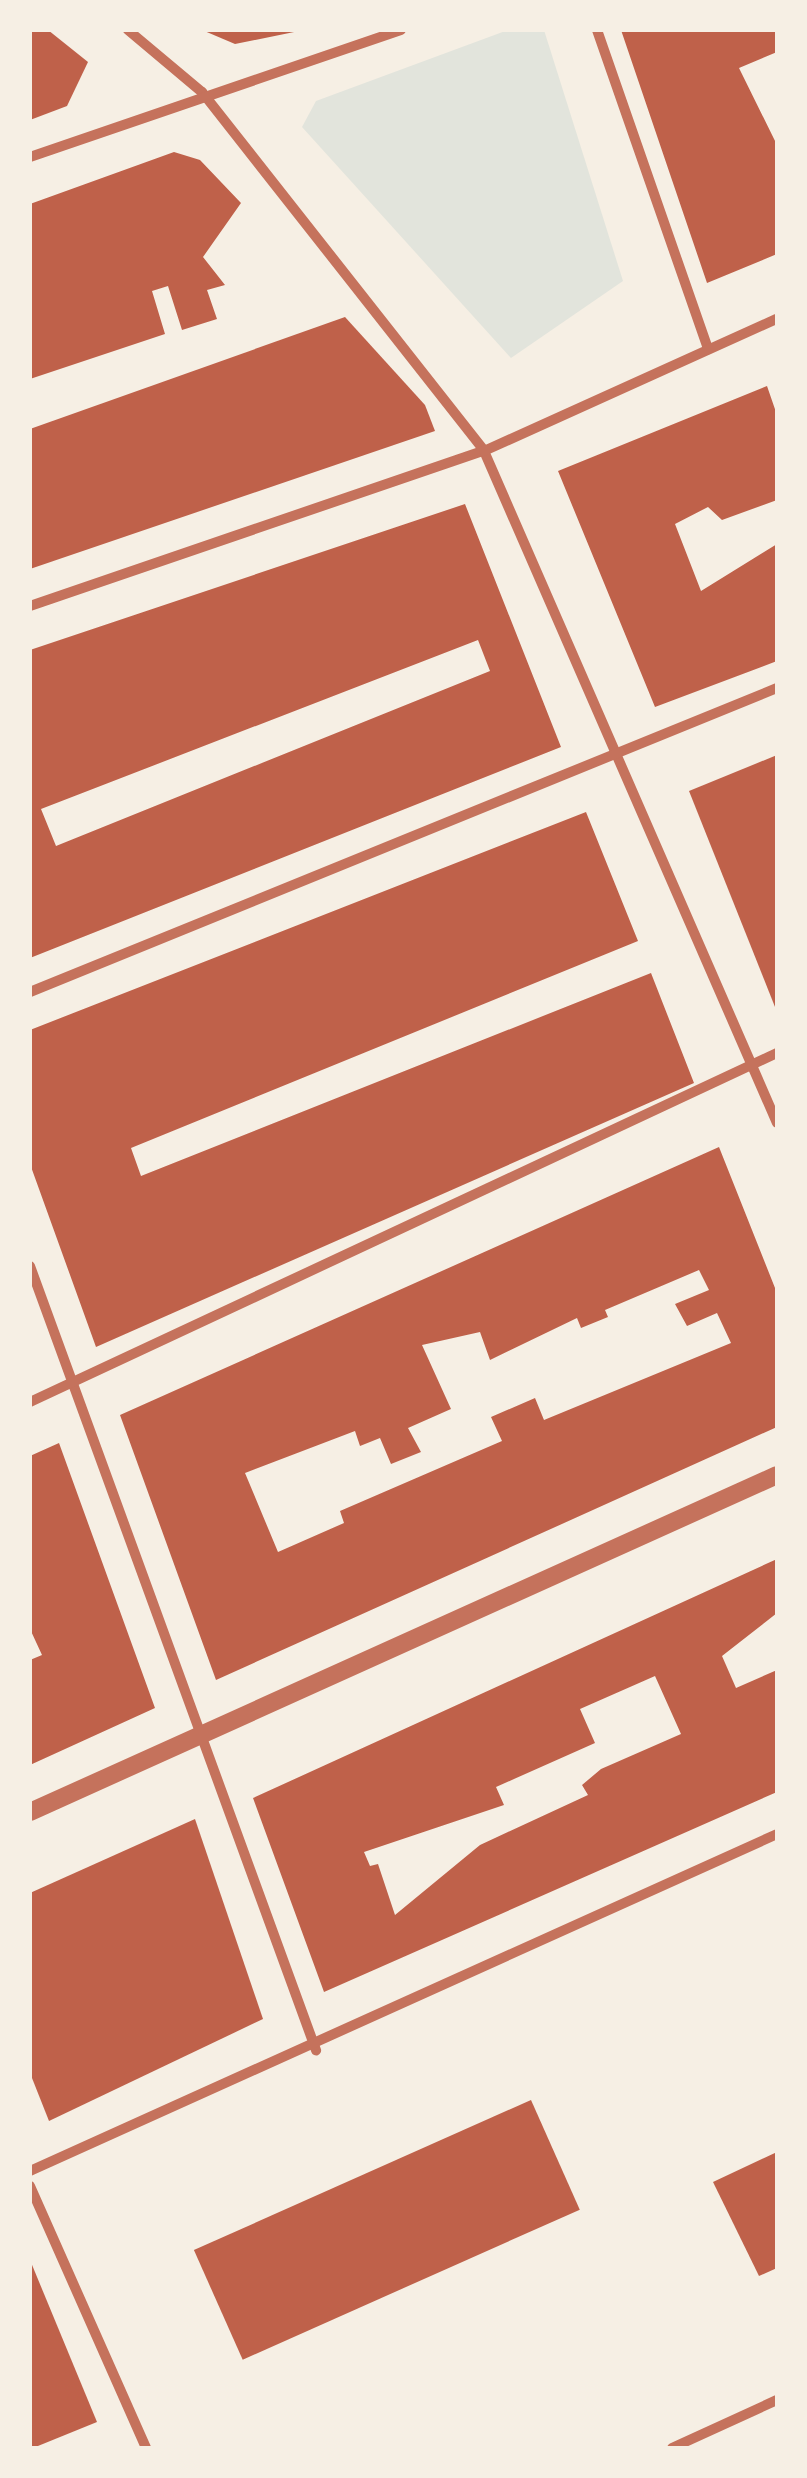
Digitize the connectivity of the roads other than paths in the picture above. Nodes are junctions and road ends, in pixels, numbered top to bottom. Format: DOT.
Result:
graph roads {
  1 [pos="128,30"];
  2 [pos="401,30"];
  3 [pos="597,30"];
  4 [pos="202,92"];
  5 [pos="30,157"];
  6 [pos="777,318"];
  7 [pos="708,349"];
  8 [pos="484,451"];
  9 [pos="30,606"];
  10 [pos="777,688"];
  11 [pos="619,745"];
  12 [pos="30,992"];
  13 [pos="777,1052"];
  14 [pos="751,1063"];
  15 [pos="777,1123"];
  16 [pos="30,1266"];
  17 [pos="74,1383"];
  18 [pos="30,1402"];
  19 [pos="777,1475"];
  20 [pos="196,1737"];
  21 [pos="30,1812"];
  22 [pos="777,1834"];
  23 [pos="316,2050"];
  24 [pos="30,2171"];
  25 [pos="30,2186"];
  26 [pos="777,2400"];
  27 [pos="146,2448"];
  28 [pos="672,2448"];
  1 -- 4 [label="street"];
  2 -- 4 [label="street"];
  3 -- 7 [label="street"];
  4 -- 5 [label="street"];
  4 -- 8 [label="street"];
  6 -- 7 [label="street"];
  7 -- 8 [label="street"];
  8 -- 9 [label="street"];
  8 -- 11 [label="street"];
  10 -- 11 [label="street"];
  11 -- 12 [label="street"];
  11 -- 14 [label="street"];
  13 -- 14 [label="street"];
  14 -- 15 [label="street"];
  14 -- 17 [label="street"];
  16 -- 17 [label="street"];
  17 -- 18 [label="street"];
  17 -- 20 [label="street"];
  19 -- 20 [label="street"];
  20 -- 21 [label="street"];
  20 -- 23 [label="street"];
  22 -- 23 [label="street"];
  23 -- 24 [label="street"];
  25 -- 27 [label="street"];
  26 -- 28 [label="street"];
}
